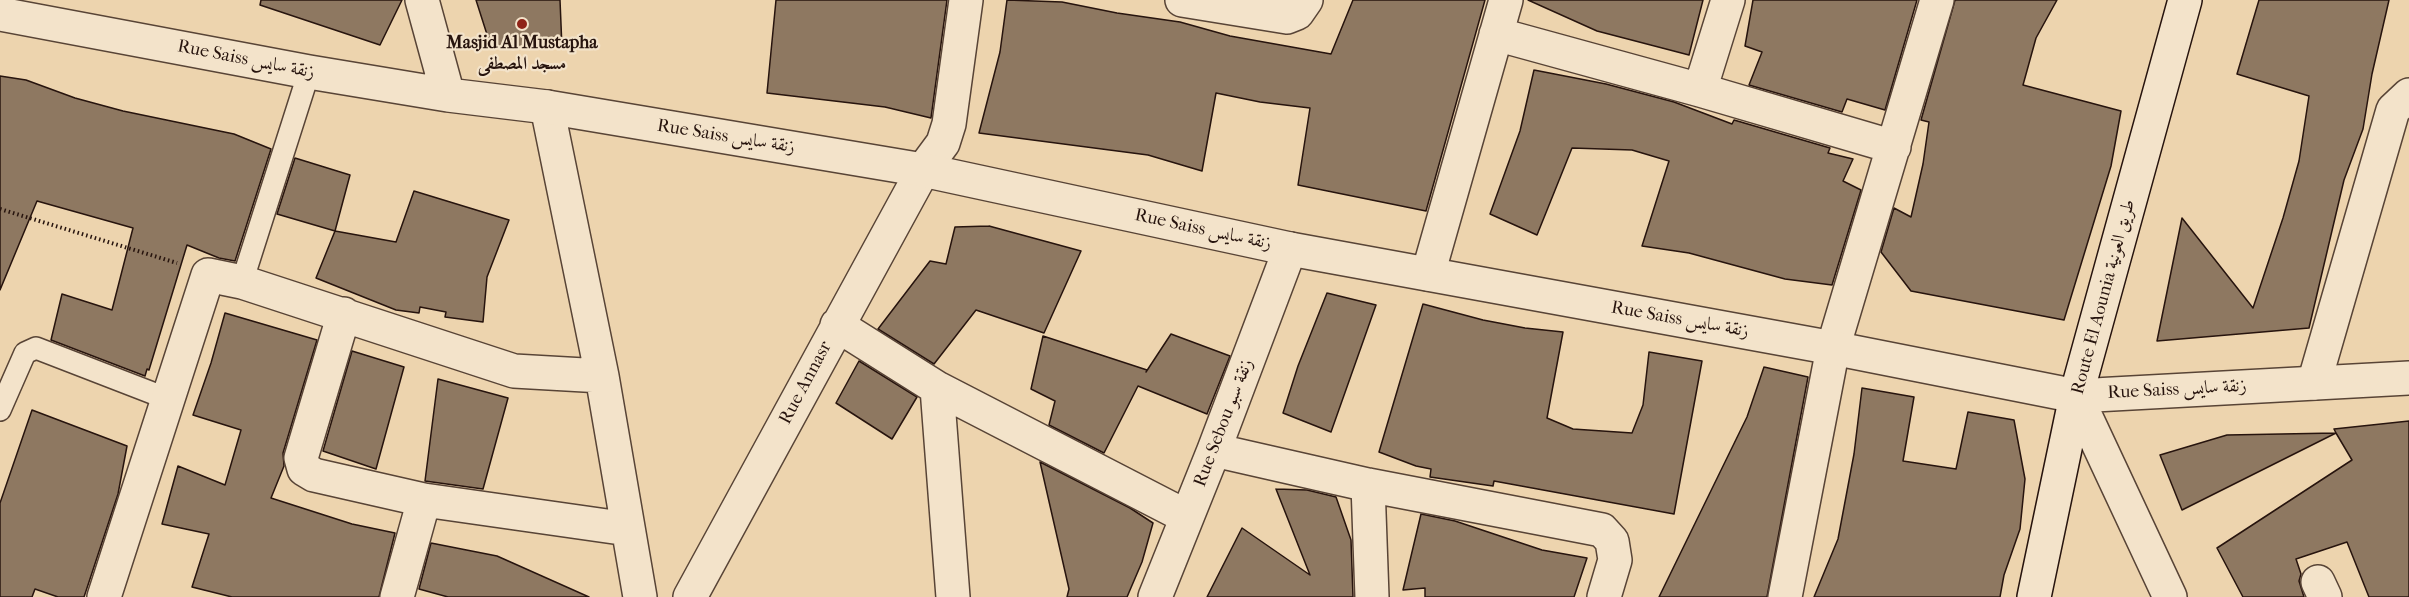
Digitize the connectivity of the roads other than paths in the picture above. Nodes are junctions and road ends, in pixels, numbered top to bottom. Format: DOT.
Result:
graph roads {
  1 [pos="422,0"];
  2 [pos="966,0"];
  3 [pos="1182,0"];
  4 [pos="1306,0"];
  5 [pos="1506,0"];
  6 [pos="1728,0"];
  7 [pos="1937,0"];
  8 [pos="2185,0"];
  9 [pos="0,14"];
  10 [pos="1496,34"];
  11 [pos="309,72"];
  12 [pos="1701,90"];
  13 [pos="448,95"];
  14 [pos="2409,95"];
  15 [pos="547,107"];
  16 [pos="1894,147"];
  17 [pos="923,170"];
  18 [pos="1290,249"];
  19 [pos="1428,274"];
  20 [pos="242,282"];
  21 [pos="344,314"];
  22 [pos="837,325"];
  23 [pos="1833,348"];
  24 [pos="602,376"];
  25 [pos="2409,378"];
  26 [pos="2314,383"];
  27 [pos="937,388"];
  28 [pos="2076,396"];
  29 [pos="168,399"];
  30 [pos="0,410"];
  31 [pos="1214,450"];
  32 [pos="1368,485"];
  33 [pos="424,500"];
  34 [pos="1187,517"];
  35 [pos="628,529"];
  36 [pos="104,597"];
  37 [pos="398,597"];
  38 [pos="640,597"];
  39 [pos="690,597"];
  40 [pos="953,597"];
  41 [pos="1155,597"];
  42 [pos="1372,597"];
  43 [pos="1604,597"];
  44 [pos="1785,597"];
  45 [pos="2034,597"];
  46 [pos="2170,597"];
  1 -- 13 [label="street"];
  2 -- 17 [label="street, Rue Annasr"];
  3 -- 4 [label="street"];
  5 -- 10 [label="street"];
  6 -- 12 [label="street"];
  7 -- 16 [label="street"];
  8 -- 28 [label="street, Route El Aounia طريق العونية"];
  9 -- 11 [label="street, Rue Saiss زنقة سايس"];
  10 -- 12 [label="street"];
  10 -- 19 [label="street"];
  11 -- 13 [label="street, Rue Saiss زنقة سايس"];
  11 -- 20 [label="lane"];
  12 -- 16 [label="street"];
  13 -- 15 [label="street, Rue Saiss زنقة سايس"];
  14 -- 26 [label="street"];
  15 -- 17 [label="street, Rue Saiss زنقة سايس"];
  15 -- 24 [label="street"];
  16 -- 23 [label="street"];
  17 -- 18 [label="street, Rue Saiss زنقة سايس"];
  17 -- 22 [label="street, Rue Annasr"];
  18 -- 19 [label="street, Rue Saiss زنقة سايس"];
  18 -- 31 [label="street, Rue Sebou زنقة سبو"];
  19 -- 23 [label="street, Rue Saiss زنقة سايس"];
  20 -- 21 [label="street"];
  20 -- 29 [label="street"];
  21 -- 24 [label="street"];
  21 -- 33 [label="street"];
  22 -- 27 [label="street"];
  22 -- 39 [label="street, Rue Annasr"];
  23 -- 28 [label="street, Rue Saiss زنقة سايس"];
  23 -- 44 [label="street"];
  24 -- 35 [label="street"];
  25 -- 26 [label="street, Rue Saiss زنقة سايس"];
  26 -- 28 [label="street, Rue Saiss زنقة سايس"];
  27 -- 34 [label="street"];
  27 -- 40 [label="street"];
  28 -- 45 [label="street, Route El Aounia طريق العونية"];
  28 -- 46 [label="street"];
  29 -- 30 [label="lane"];
  29 -- 36 [label="street"];
  31 -- 32 [label="street"];
  31 -- 34 [label="street, Rue Sebou زنقة سبو"];
  32 -- 42 [label="street"];
  32 -- 43 [label="street"];
  33 -- 35 [label="street"];
  33 -- 37 [label="street"];
  34 -- 41 [label="street, Rue Sebou زنقة سبو"];
  35 -- 38 [label="street"];
}
